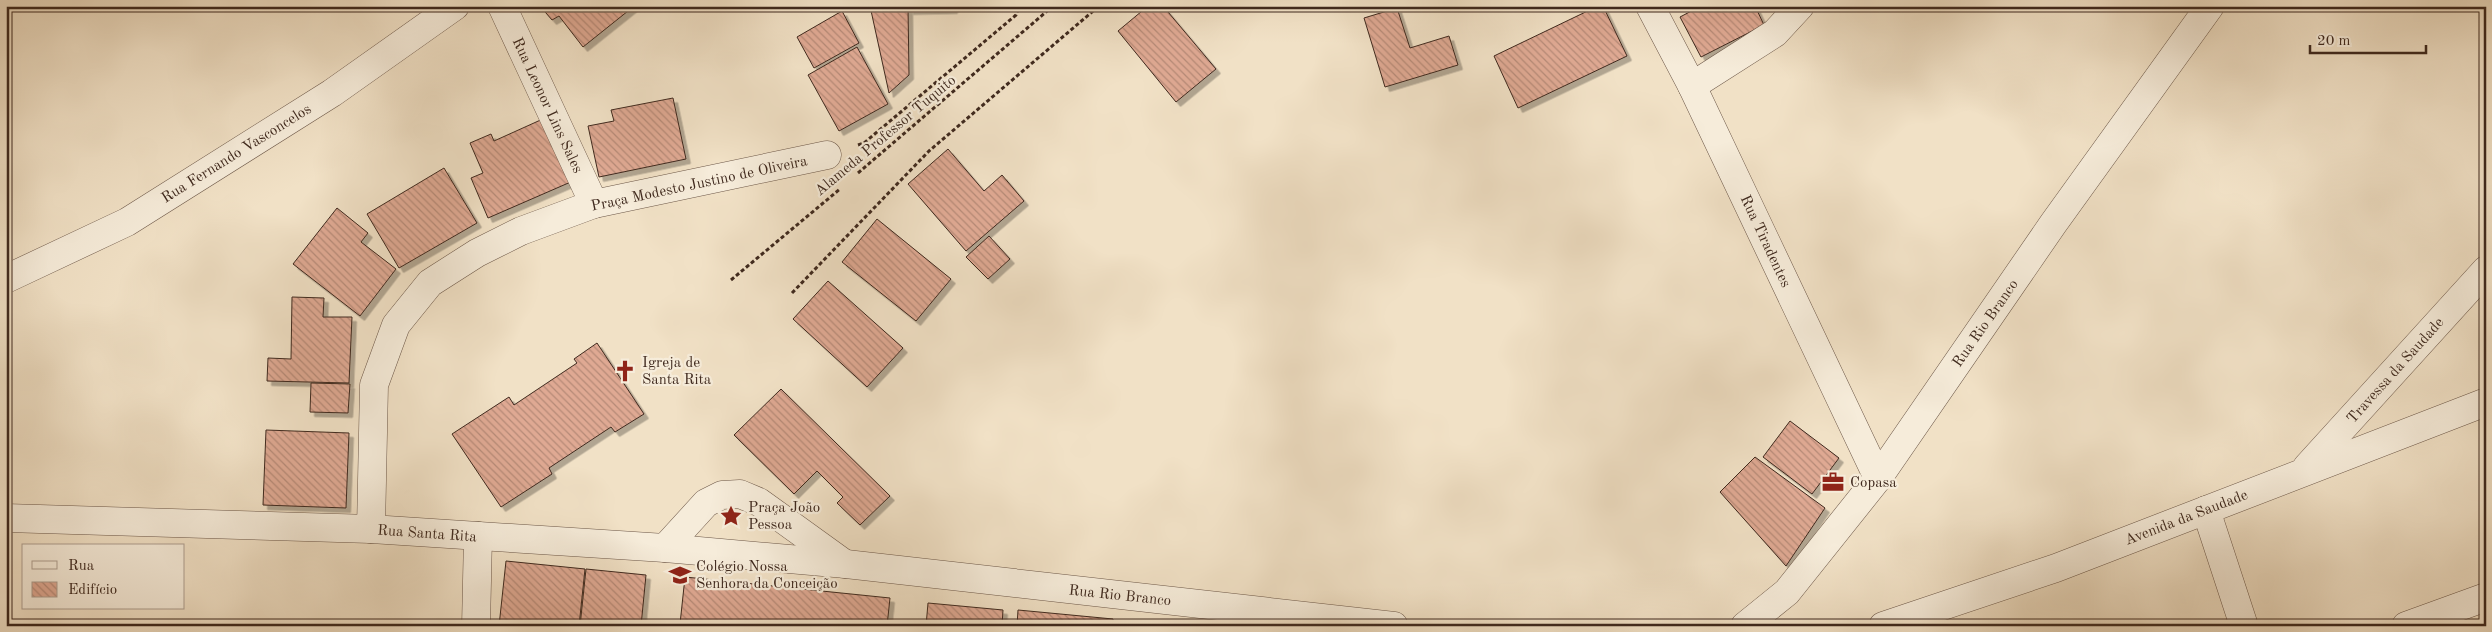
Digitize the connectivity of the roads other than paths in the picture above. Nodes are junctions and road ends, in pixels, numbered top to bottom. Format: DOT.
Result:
graph roads {
  1 [pos="455,6"];
  2 [pos="502,6"];
  3 [pos="1650,6"];
  4 [pos="1800,6"];
  5 [pos="2210,6"];
  6 [pos="1692,86"];
  7 [pos="827,155"];
  8 [pos="594,204"];
  9 [pos="2486,270"];
  10 [pos="6,279"];
  11 [pos="2486,402"];
  12 [pos="2304,470"];
  13 [pos="1878,478"];
  14 [pos="2206,510"];
  15 [pos="6,518"];
  16 [pos="371,529"];
  17 [pos="478,536"];
  18 [pos="665,548"];
  19 [pos="846,564"];
  20 [pos="2486,597"];
  21 [pos="476,626"];
  22 [pos="1394,626"];
  23 [pos="1745,626"];
  24 [pos="1883,626"];
  25 [pos="2244,626"];
  26 [pos="2406,626"];
  1 -- 10 [label="street, Rua Fernando Vasconcelos"];
  2 -- 8 [label="street, Rua Leonor Lins Sales"];
  3 -- 6 [label="street, Rua Tiradentes"];
  4 -- 6 [label="street"];
  5 -- 13 [label="street, Rua Rio Branco"];
  6 -- 13 [label="street, Rua Tiradentes"];
  7 -- 8 [label="street, Praça Modesto Justino de Oliveira"];
  8 -- 16 [label="street, Praça Modesto Justino de Oliveira"];
  9 -- 12 [label="street, Travessa da Saudade"];
  11 -- 12 [label="street, Avenida da Saudade"];
  12 -- 14 [label="street, Avenida da Saudade"];
  13 -- 23 [label="street, Rua Rio Branco"];
  14 -- 24 [label="street, Avenida da Saudade"];
  14 -- 25 [label="street"];
  15 -- 16 [label="street, Rua Santa Rita"];
  16 -- 17 [label="street, Rua Santa Rita"];
  17 -- 18 [label="street, Rua Santa Rita"];
  17 -- 21 [label="street"];
  18 -- 19 [label="street, Rua Santa Rita"];
  18 -- 19 [label="street"];
  19 -- 22 [label="street, Rua Rio Branco"];
  20 -- 26 [label="street"];
}
